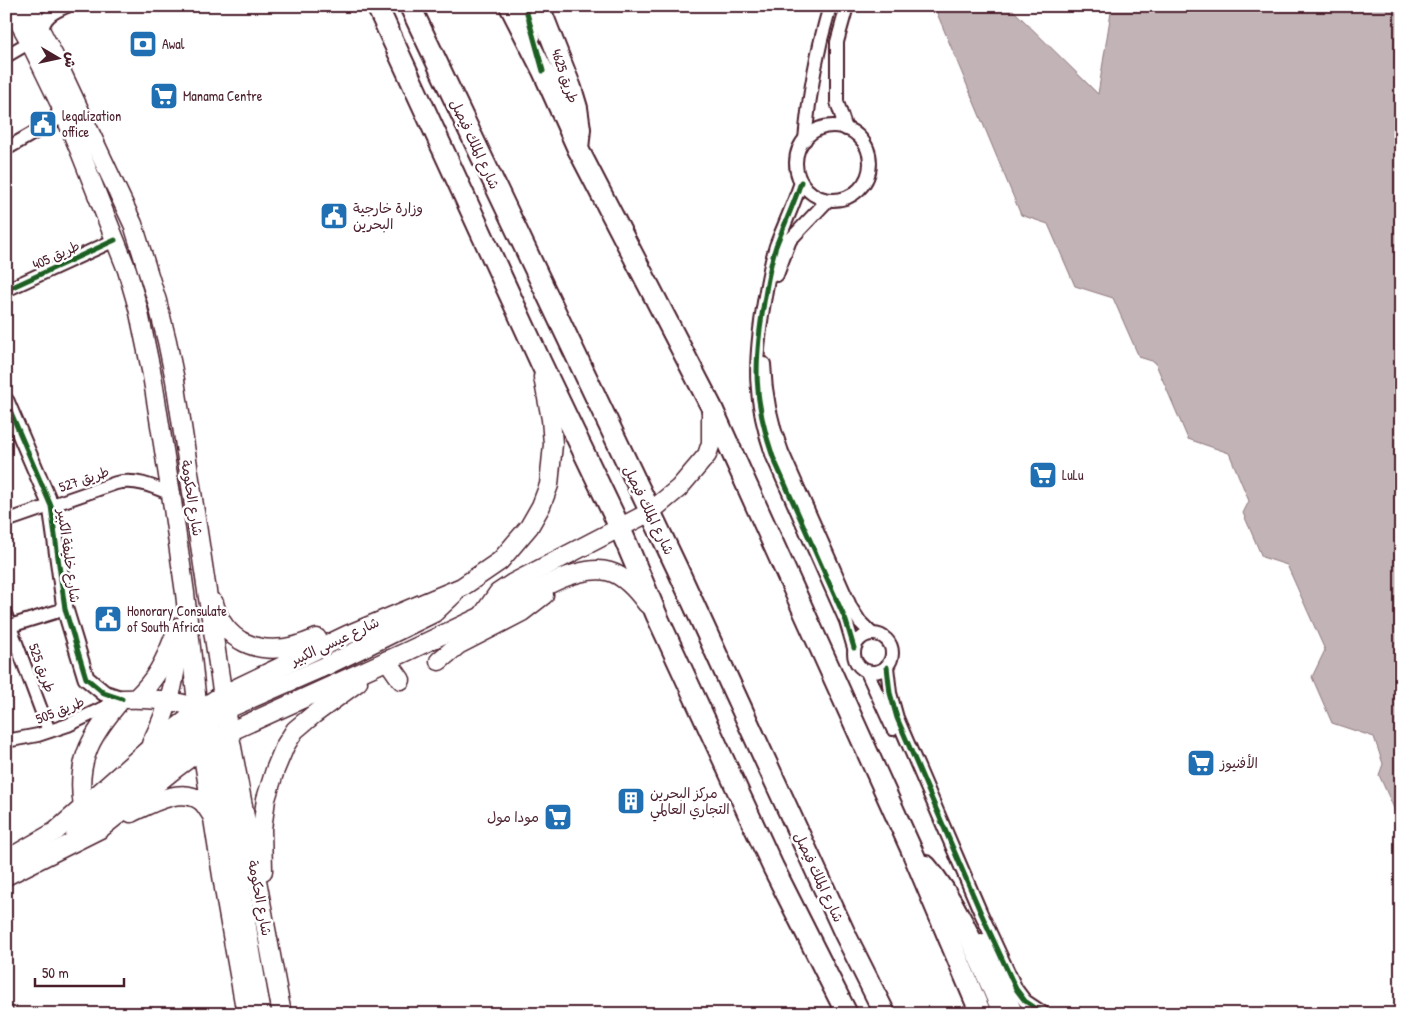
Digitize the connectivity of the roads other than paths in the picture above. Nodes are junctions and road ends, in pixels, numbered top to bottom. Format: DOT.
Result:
graph roads {
  1 [pos="10,6"];
  2 [pos="28,6"];
  3 [pos="67,6"];
  4 [pos="377,6"];
  5 [pos="410,6"];
  6 [pos="510,6"];
  7 [pos="525,6"];
  8 [pos="539,6"];
  9 [pos="830,6"];
  10 [pos="847,6"];
  11 [pos="36,37"];
  12 [pos="6,56"];
  13 [pos="543,71"];
  14 [pos="60,104"];
  15 [pos="846,129"];
  16 [pos="804,140"];
  17 [pos="6,149"];
  18 [pos="578,149"];
  19 [pos="801,182"];
  20 [pos="828,200"];
  21 [pos="115,240"];
  22 [pos="6,290"];
  23 [pos="541,363"];
  24 [pos="6,401"];
  25 [pos="711,406"];
  26 [pos="10,419"];
  27 [pos="171,494"];
  28 [pos="51,506"];
  29 [pos="650,512"];
  30 [pos="6,521"];
  31 [pos="620,528"];
  32 [pos="197,532"];
  33 [pos="560,579"];
  34 [pos="186,593"];
  35 [pos="65,609"];
  36 [pos="657,616"];
  37 [pos="482,617"];
  38 [pos="8,621"];
  39 [pos="391,625"];
  40 [pos="178,627"];
  41 [pos="370,634"];
  42 [pos="872,634"];
  43 [pos="347,635"];
  44 [pos="854,648"];
  45 [pos="406,652"];
  46 [pos="439,661"];
  47 [pos="383,662"];
  48 [pos="886,667"];
  49 [pos="867,672"];
  50 [pos="401,680"];
  51 [pos="129,698"];
  52 [pos="170,700"];
  53 [pos="224,702"];
  54 [pos="208,730"];
  55 [pos="49,731"];
  56 [pos="6,741"];
  57 [pos="149,749"];
  58 [pos="84,806"];
  59 [pos="213,818"];
  60 [pos="100,829"];
  61 [pos="72,842"];
  62 [pos="912,851"];
  63 [pos="6,860"];
  64 [pos="773,867"];
  65 [pos="6,876"];
  66 [pos="263,914"];
  67 [pos="1045,1013"];
  68 [pos="246,1014"];
  69 [pos="262,1014"];
  70 [pos="282,1014"];
  71 [pos="834,1014"];
  72 [pos="848,1014"];
  73 [pos="885,1014"];
  74 [pos="981,1014"];
  75 [pos="1004,1014"];
  76 [pos="1017,1014"];
  1 -- 11 [label="main road, شارع الحكومة"];
  2 -- 11 [label="main road, شارع الحكومة"];
  3 -- 11 [label="street"];
  4 -- 23 [label="main road"];
  5 -- 29 [label="main road, شارع الملك فيصل"];
  6 -- 13 [label="main road"];
  7 -- 13 [label="street"];
  8 -- 18 [label="main road, طريق 4625"];
  9 -- 16 [label="street"];
  10 -- 15 [label="street"];
  11 -- 12 [label="street"];
  11 -- 14 [label="main road, شارع الحكومة"];
  11 -- 32 [label="main road, شارع الحكومة"];
  13 -- 18 [label="main road"];
  14 -- 17 [label="street"];
  14 -- 21 [label="main road, شارع الحكومة"];
  15 -- 16 [label="street"];
  15 -- 20 [label="street"];
  16 -- 19 [label="street"];
  18 -- 25 [label="main road"];
  19 -- 20 [label="street"];
  19 -- 44 [label="street"];
  20 -- 42 [label="street"];
  21 -- 22 [label="street, طريق 405"];
  21 -- 27 [label="main road, شارع الحكومة"];
  23 -- 31 [label="main road"];
  23 -- 39 [label="main road, شارع عيسى الكبير"];
  24 -- 26 [label="street, شارع خليفة الكبير"];
  25 -- 29 [label="main road"];
  25 -- 62 [label="main road"];
  26 -- 28 [label="street, شارع خليفة الكبير"];
  27 -- 28 [label="street, طريق 527"];
  27 -- 34 [label="main road, شارع الحكومة"];
  28 -- 30 [label="street, طريق 527"];
  28 -- 35 [label="street, شارع خليفة الكبير"];
  29 -- 31 [label="main road"];
  29 -- 73 [label="main road, شارع الملك فيصل"];
  31 -- 36 [label="main road"];
  31 -- 37 [label="main road"];
  32 -- 43 [label="main road"];
  32 -- 53 [label="main road, شارع الحكومة"];
  33 -- 36 [label="main road"];
  33 -- 37 [label="main road"];
  33 -- 46 [label="main road"];
  34 -- 40 [label="main road"];
  34 -- 54 [label="main road, شارع الحكومة"];
  35 -- 38 [label="street"];
  35 -- 51 [label="street, شارع خليفة الكبير"];
  36 -- 64 [label="main road"];
  37 -- 45 [label="main road"];
  38 -- 55 [label="street, طريق 525"];
  39 -- 41 [label="main road, شارع عيسى الكبير"];
  39 -- 45 [label="main road"];
  40 -- 51 [label="main road"];
  40 -- 52 [label="main road"];
  41 -- 43 [label="main road, شارع عيسى الكبير"];
  41 -- 47 [label="main road"];
  41 -- 53 [label="main road"];
  42 -- 44 [label="street"];
  42 -- 48 [label="street"];
  43 -- 53 [label="main road, شارع عيسى الكبير"];
  44 -- 49 [label="street"];
  45 -- 47 [label="main road"];
  47 -- 50 [label="main road"];
  47 -- 54 [label="main road"];
  47 -- 66 [label="main road"];
  48 -- 49 [label="street"];
  48 -- 67 [label="street"];
  49 -- 76 [label="street"];
  51 -- 52 [label="main road"];
  51 -- 55 [label="street, طريق 505"];
  51 -- 58 [label="main road"];
  52 -- 54 [label="main road"];
  52 -- 57 [label="main road"];
  53 -- 54 [label="main road, شارع الحكومة"];
  53 -- 54 [label="main road"];
  54 -- 57 [label="main road"];
  54 -- 59 [label="main road, شارع الحكومة"];
  54 -- 60 [label="main road"];
  54 -- 61 [label="main road"];
  54 -- 66 [label="main road, شارع الحكومة"];
  54 -- 69 [label="main road"];
  55 -- 56 [label="street, طريق 505"];
  57 -- 58 [label="main road"];
  58 -- 63 [label="main road"];
  59 -- 60 [label="main road"];
  59 -- 68 [label="main road, شارع الحكومة"];
  60 -- 61 [label="main road"];
  61 -- 65 [label="main road"];
  62 -- 74 [label="main road"];
  62 -- 75 [label="main road"];
  64 -- 71 [label="main road"];
  64 -- 72 [label="main road"];
  66 -- 70 [label="main road, شارع الحكومة"];
}
